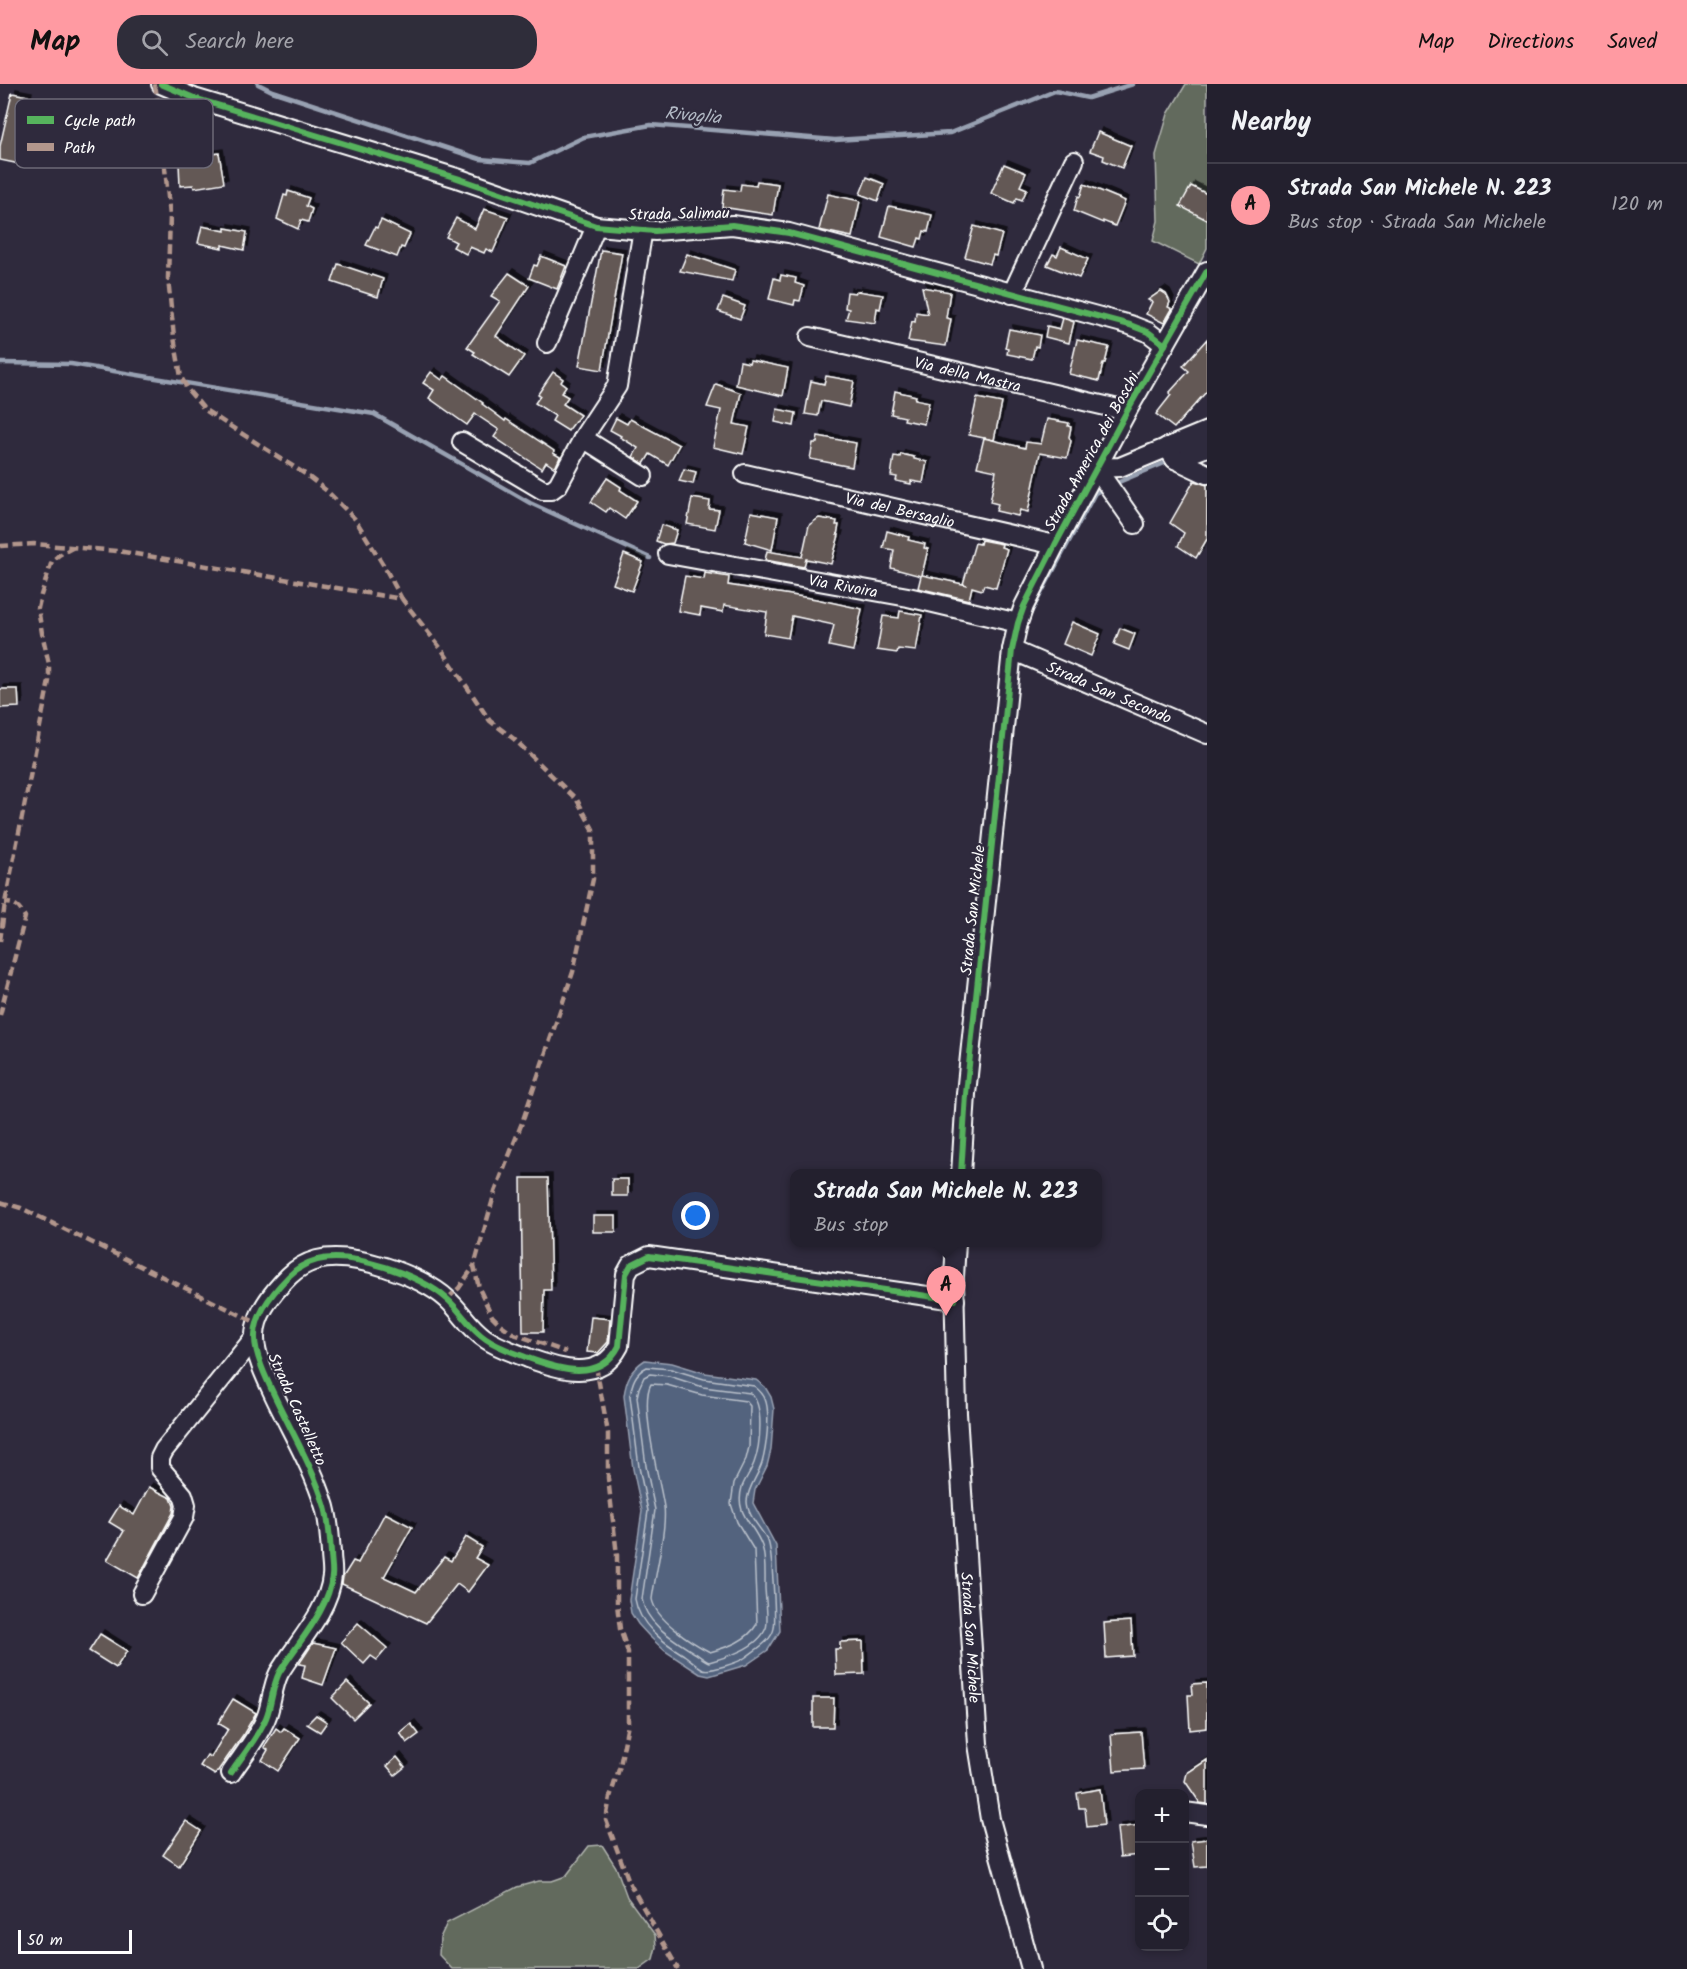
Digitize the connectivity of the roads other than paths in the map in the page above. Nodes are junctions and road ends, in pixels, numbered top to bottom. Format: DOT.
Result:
graph roads {
  1 [pos="161,84"];
  2 [pos="197,99"];
  3 [pos="213,104"];
  4 [pos="1074,161"];
  5 [pos="596,226"];
  6 [pos="643,230"];
  7 [pos="1207,271"];
  8 [pos="1012,294"];
  9 [pos="810,337"];
  10 [pos="547,343"];
  11 [pos="1165,345"];
  12 [pos="1127,411"];
  13 [pos="1207,431"];
  14 [pos="583,438"];
  15 [pos="462,442"];
  16 [pos="1207,447"];
  17 [pos="1171,453"];
  18 [pos="745,474"];
  19 [pos="1207,474"];
  20 [pos="643,476"];
  21 [pos="1105,480"];
  22 [pos="1135,524"];
  23 [pos="1055,545"];
  24 [pos="668,554"];
  25 [pos="1018,623"];
  26 [pos="1012,650"];
  27 [pos="1207,734"];
  28 [pos="961,1169"];
  29 [pos="956,1247"];
  30 [pos="955,1300"];
  31 [pos="255,1337"];
  32 [pos="142,1594"];
  33 [pos="231,1773"];
  34 [pos="1189,1813"];
  35 [pos="1207,1815"];
  36 [pos="1031,1969"];
  1 -- 2 [label="street, Strada Salimau"];
  3 -- 5 [label="street, Strada Salimau"];
  4 -- 8 [label="street"];
  5 -- 6 [label="street, Strada Salimau"];
  5 -- 10 [label="street"];
  6 -- 8 [label="street, Strada Salimau"];
  6 -- 14 [label="street"];
  7 -- 11 [label="street, Strada America dei Boschi"];
  8 -- 11 [label="street, Strada Salimau"];
  9 -- 12 [label="street, Via della Mastra"];
  11 -- 12 [label="street, Strada America dei Boschi"];
  12 -- 21 [label="street, Strada America dei Boschi"];
  13 -- 17 [label="street"];
  14 -- 15 [label="street"];
  14 -- 20 [label="street"];
  16 -- 17 [label="street"];
  17 -- 19 [label="street"];
  17 -- 21 [label="street"];
  18 -- 23 [label="street, Via del Bersaglio"];
  21 -- 22 [label="street"];
  21 -- 23 [label="street, Strada America dei Boschi"];
  23 -- 25 [label="street, Strada America dei Boschi"];
  24 -- 25 [label="street, Via Rivoira"];
  25 -- 26 [label="street, Strada America dei Boschi"];
  26 -- 27 [label="street, Strada San Secondo"];
  26 -- 28 [label="street, Strada San Michele"];
  29 -- 30 [label="street, Strada San Michele"];
  30 -- 31 [label="street, Strada Castelletto"];
  30 -- 36 [label="street, Strada San Michele"];
  31 -- 32 [label="street"];
  31 -- 33 [label="street, Strada Castelletto"];
  34 -- 35 [label="street"];
}
